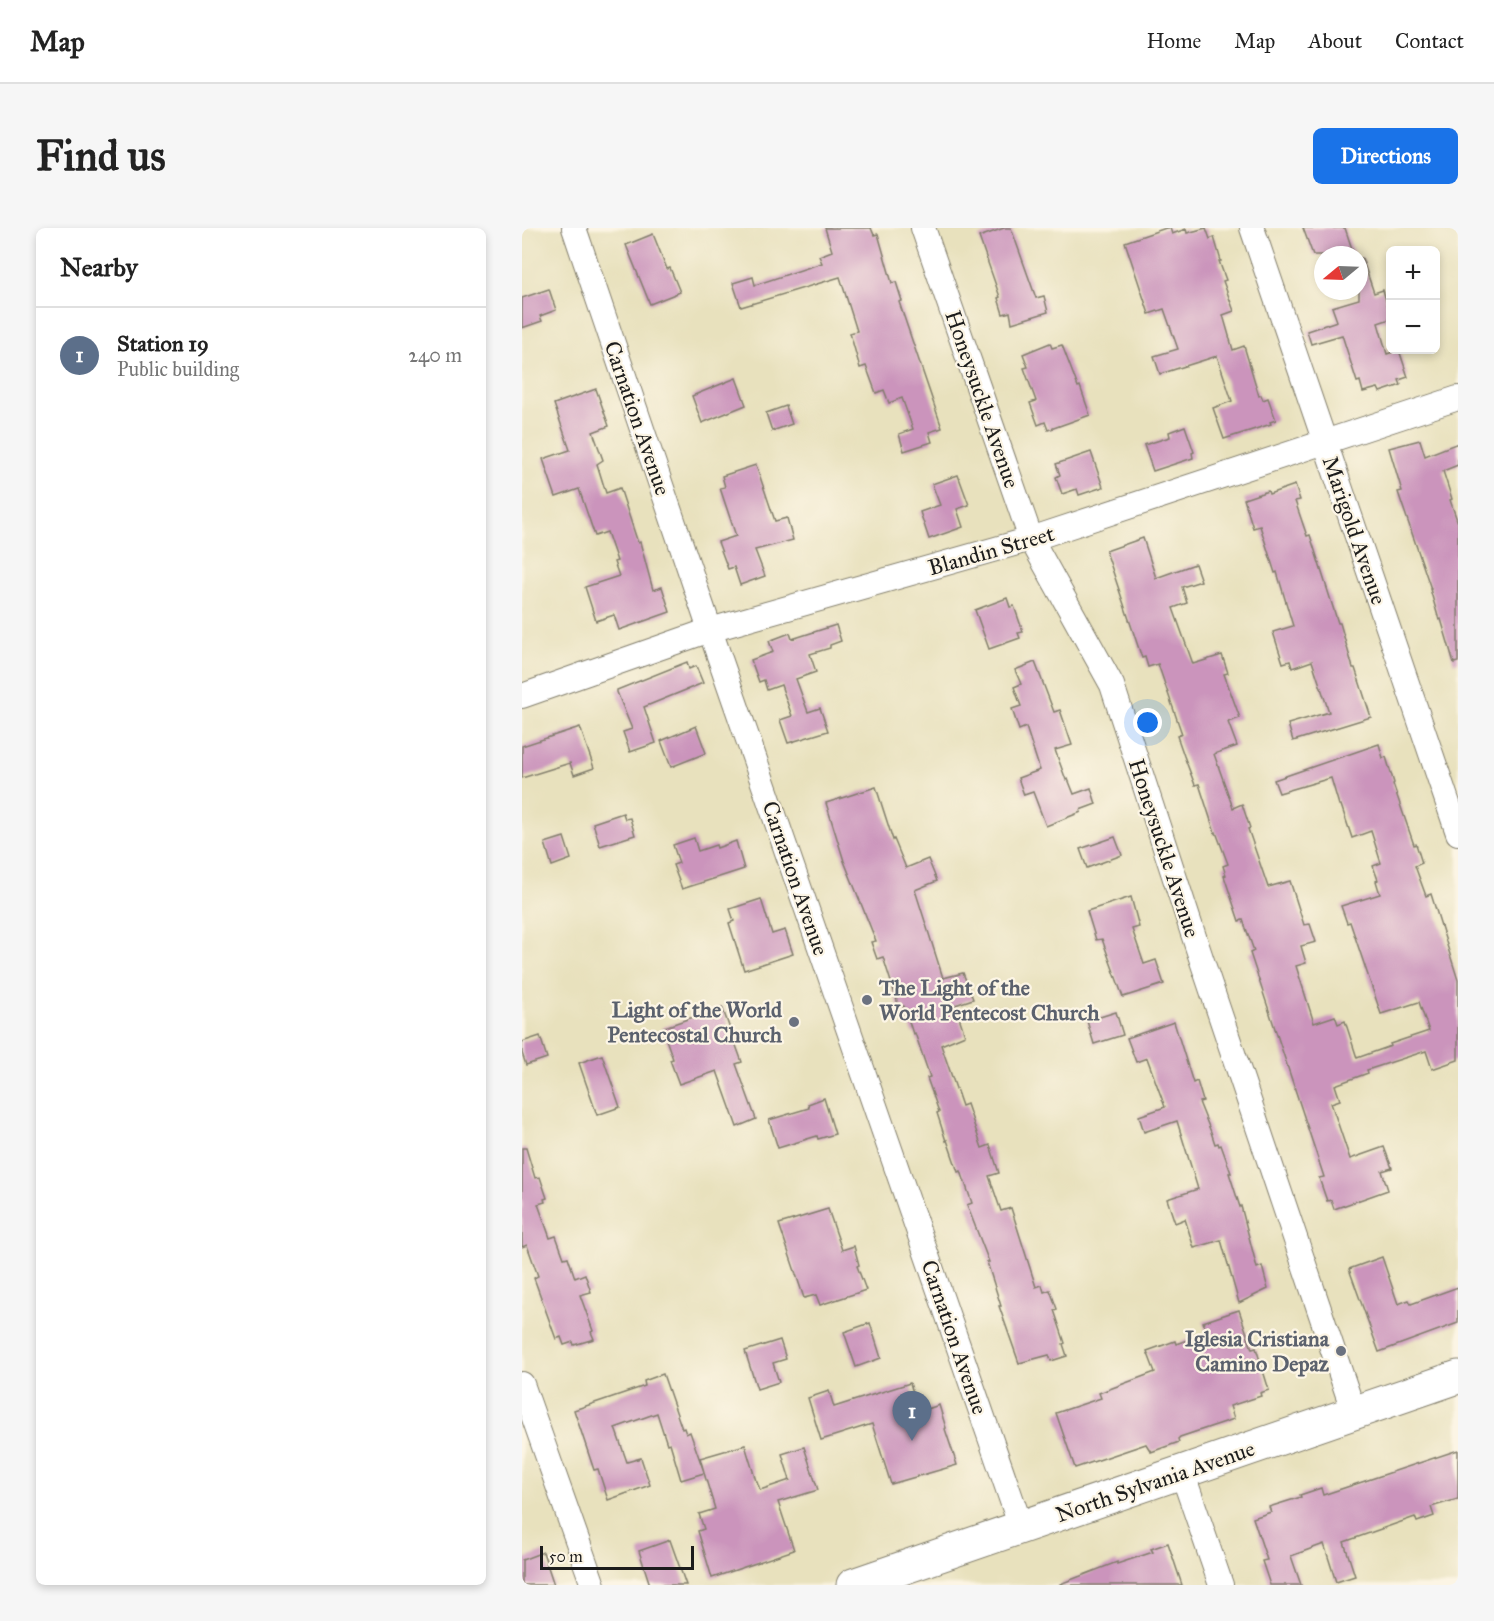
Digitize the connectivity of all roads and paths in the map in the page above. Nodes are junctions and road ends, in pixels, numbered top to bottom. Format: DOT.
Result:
graph roads {
  1 [pos="574,228"];
  2 [pos="923,228"];
  3 [pos="1252,228"];
  4 [pos="1458,398"];
  5 [pos="1325,442"];
  6 [pos="1031,539"];
  7 [pos="710,630"];
  8 [pos="522,696"];
  9 [pos="1458,833"];
  10 [pos="1458,1377"];
  11 [pos="522,1384"];
  12 [pos="1354,1413"];
  13 [pos="1182,1472"];
  14 [pos="1021,1527"];
  15 [pos="592,1585"];
  16 [pos="853,1585"];
  17 [pos="1221,1585"];
  1 -- 7 [label="street, Carnation Avenue"];
  2 -- 6 [label="street, Honeysuckle Avenue"];
  3 -- 5 [label="street, Marigold Avenue"];
  4 -- 5 [label="street, Blandin Street"];
  5 -- 6 [label="street, Blandin Street"];
  5 -- 9 [label="street, Marigold Avenue"];
  6 -- 7 [label="street, Blandin Street"];
  6 -- 12 [label="street, Honeysuckle Avenue"];
  7 -- 8 [label="street, Blandin Street"];
  7 -- 14 [label="street, Carnation Avenue"];
  10 -- 12 [label="main road, North Sylvania Avenue"];
  11 -- 15 [label="street"];
  12 -- 13 [label="main road, North Sylvania Avenue"];
  13 -- 14 [label="main road, North Sylvania Avenue"];
  13 -- 17 [label="street"];
  14 -- 16 [label="main road, North Sylvania Avenue"];
}
